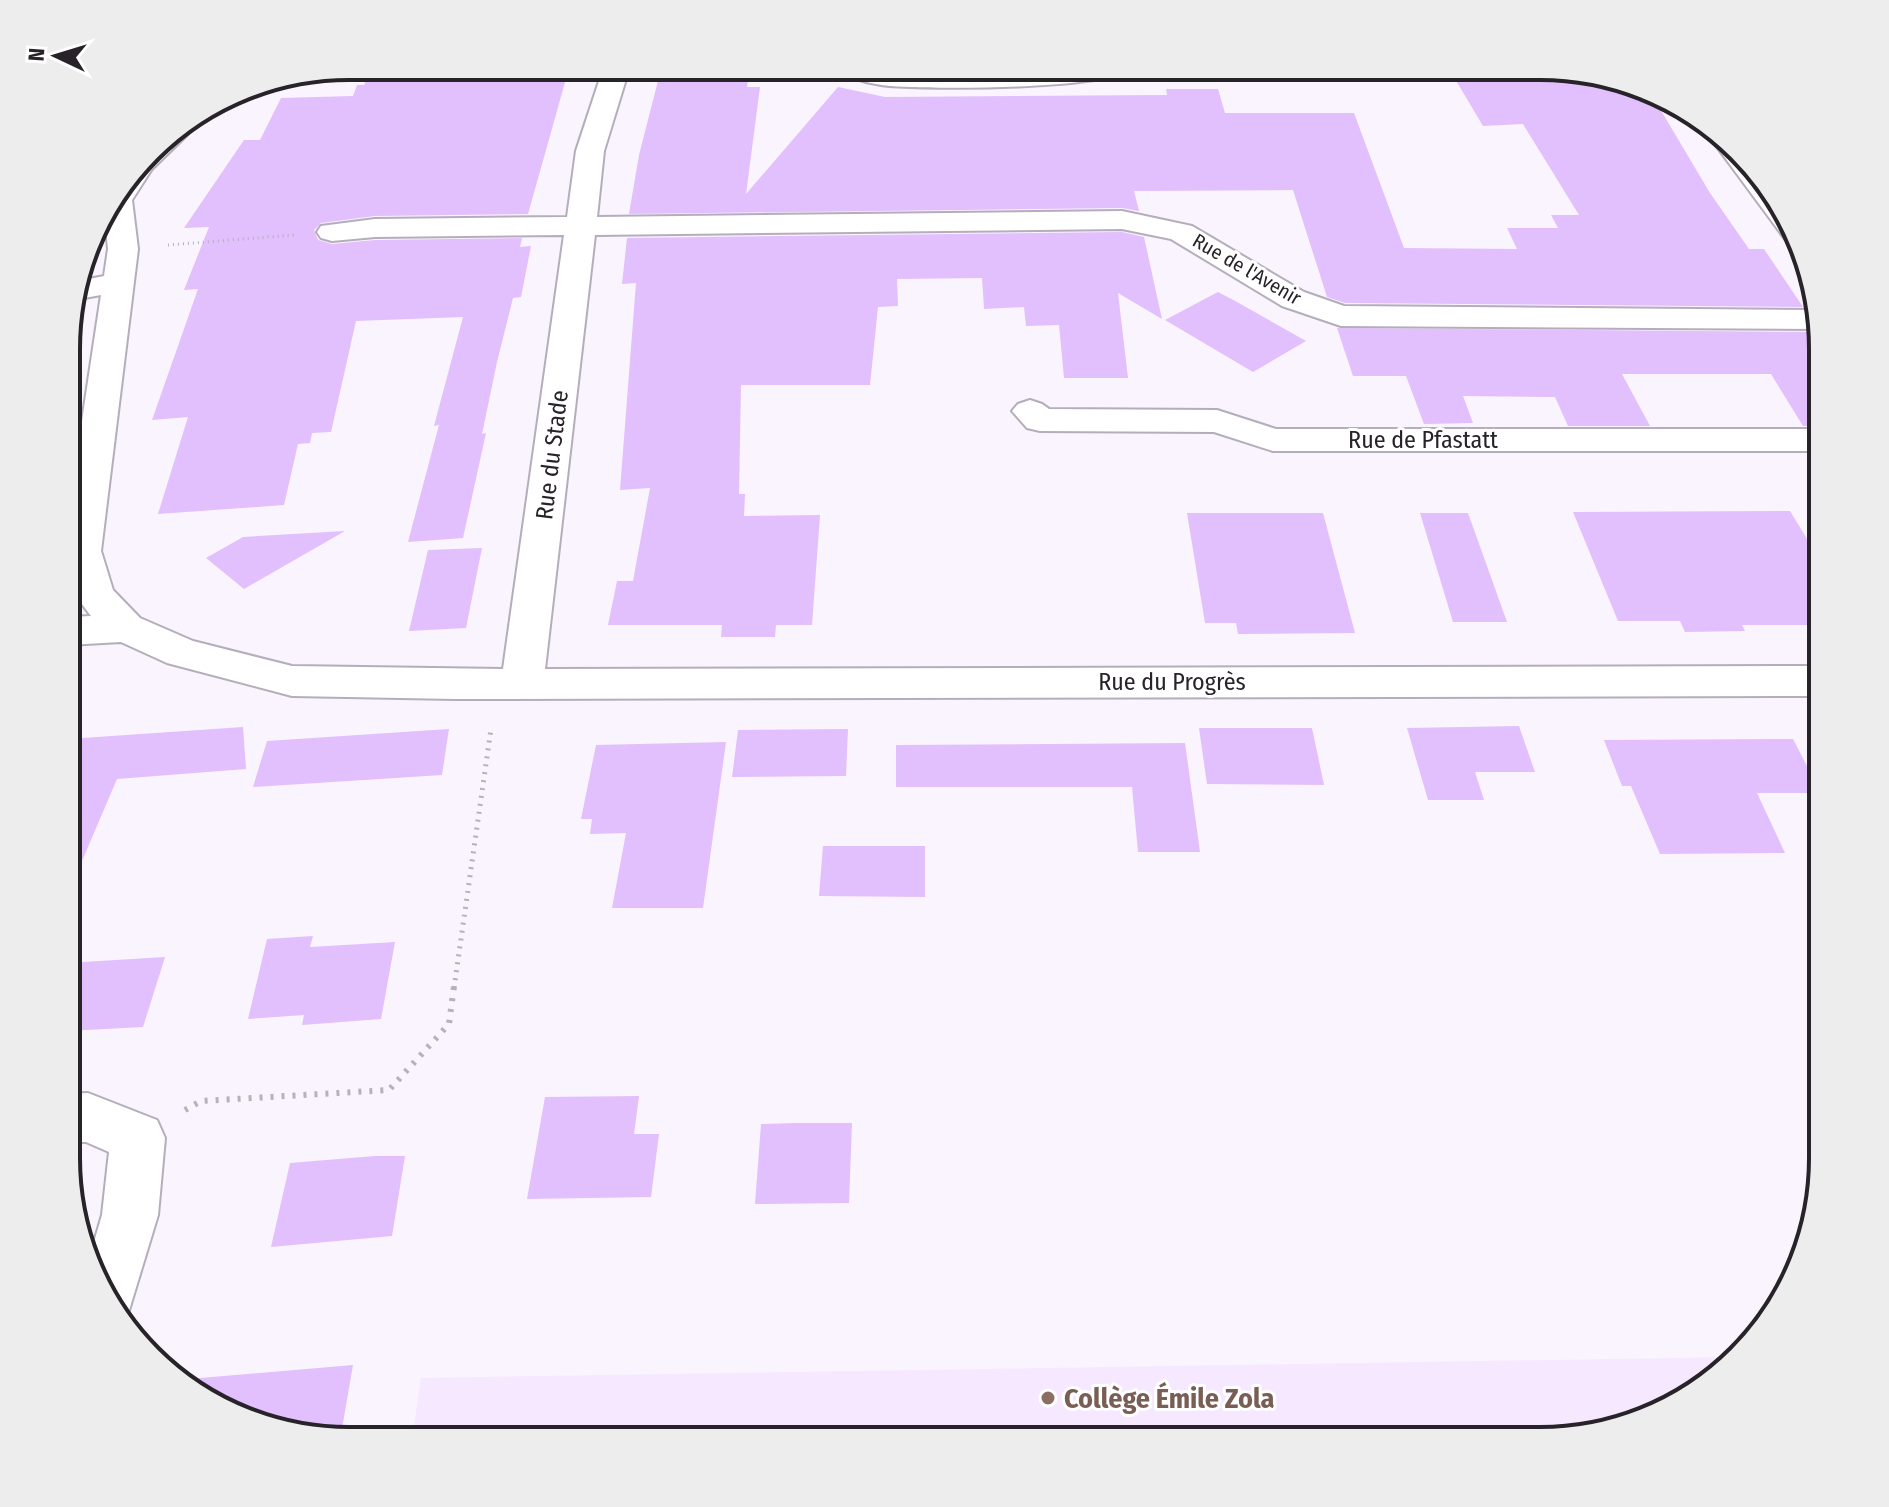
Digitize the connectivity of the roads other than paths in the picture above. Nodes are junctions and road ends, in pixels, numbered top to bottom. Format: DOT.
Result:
graph roads {
  1 [pos="612,81"];
  2 [pos="116,214"];
  3 [pos="581,228"];
  4 [pos="332,232"];
  5 [pos="121,266"];
  6 [pos="88,284"];
  7 [pos="1807,320"];
  8 [pos="1030,411"];
  9 [pos="1809,440"];
  10 [pos="80,524"];
  11 [pos="80,567"];
  12 [pos="126,628"];
  13 [pos="80,630"];
  14 [pos="1809,681"];
  15 [pos="522,683"];
  16 [pos="81,1117"];
  17 [pos="110,1282"];
  1 -- 3 [label="street, Rue du Stade"];
  2 -- 5 [label="street"];
  3 -- 4 [label="street"];
  3 -- 7 [label="street, Rue de l'Avenir"];
  3 -- 15 [label="street, Rue du Stade"];
  5 -- 6 [label="street"];
  5 -- 10 [label="street"];
  8 -- 9 [label="street, Rue de Pfastatt"];
  11 -- 12 [label="street"];
  12 -- 13 [label="street"];
  12 -- 15 [label="street, Rue du Progrès"];
  14 -- 15 [label="street, Rue du Progrès"];
  16 -- 17 [label="street"];
}
